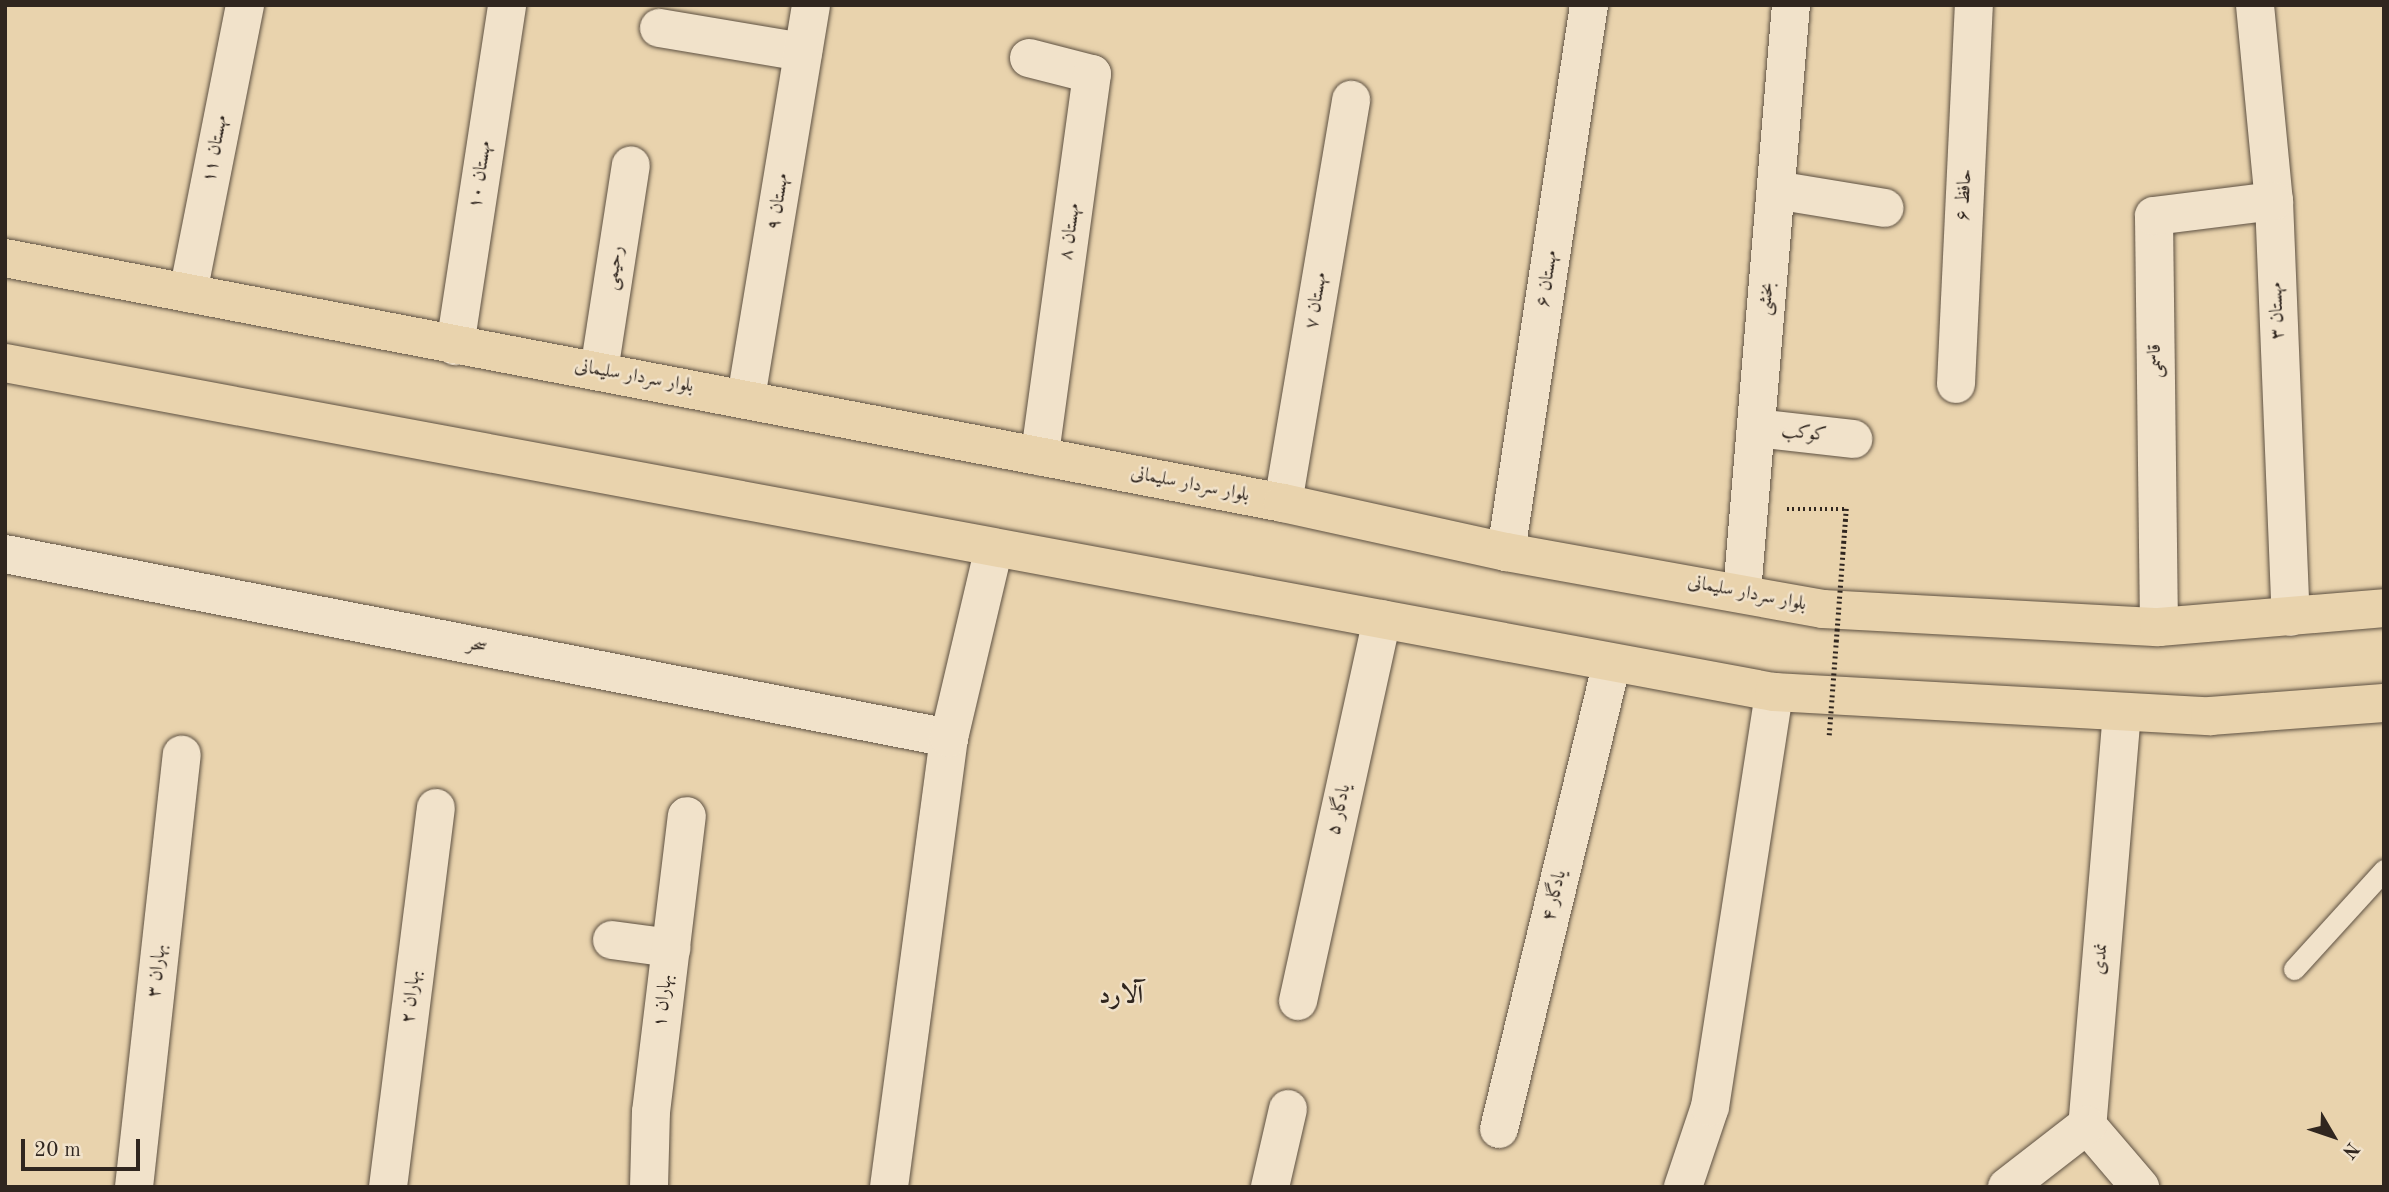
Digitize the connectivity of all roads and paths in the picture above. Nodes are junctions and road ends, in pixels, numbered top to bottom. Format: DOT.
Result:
graph roads {
  1 [pos="245,5"];
  2 [pos="507,5"];
  3 [pos="811,5"];
  4 [pos="1589,5"];
  5 [pos="1791,5"];
  6 [pos="1974,5"];
  7 [pos="2255,5"];
  8 [pos="659,29"];
  9 [pos="803,52"];
  10 [pos="1029,58"];
  11 [pos="1351,100"];
  12 [pos="631,165"];
  13 [pos="1776,190"];
  14 [pos="2274,201"];
  15 [pos="1885,208"];
  16 [pos="5,258"];
  17 [pos="188,293"];
  18 [pos="455,345"];
  19 [pos="5,363"];
  20 [pos="599,371"];
  21 [pos="1956,384"];
  22 [pos="746,398"];
  23 [pos="1756,428"];
  24 [pos="1853,439"];
  25 [pos="1040,456"];
  26 [pos="1283,503"];
  27 [pos="1781,509"];
  28 [pos="993,548"];
  29 [pos="1506,552"];
  30 [pos="5,554"];
  31 [pos="1742,593"];
  32 [pos="2384,608"];
  33 [pos="2291,617"];
  34 [pos="1382,620"];
  35 [pos="2159,627"];
  36 [pos="1612,662"];
  37 [pos="1774,692"];
  38 [pos="2384,703"];
  39 [pos="2122,712"];
  40 [pos="1829,735"];
  41 [pos="949,738"];
  42 [pos="182,755"];
  43 [pos="436,808"];
  44 [pos="687,816"];
  45 [pos="2384,870"];
  46 [pos="612,940"];
  47 [pos="671,948"];
  48 [pos="2294,969"];
  49 [pos="1297,1001"];
  50 [pos="1288,1109"];
  51 [pos="2087,1125"];
  52 [pos="1499,1129"];
  53 [pos="134,1187"];
  54 [pos="388,1187"];
  55 [pos="649,1187"];
  56 [pos="889,1187"];
  57 [pos="1270,1187"];
  58 [pos="1683,1187"];
  59 [pos="2007,1187"];
  60 [pos="2140,1187"];
  1 -- 17 [label="street, مهستان ۱۱"];
  2 -- 18 [label="street, مهستان ۱۰"];
  3 -- 9 [label="street, مهستان ۹"];
  4 -- 29 [label="street, مهستان ۶"];
  5 -- 13 [label="street, بخشی"];
  6 -- 21 [label="street, حافظ ۶"];
  7 -- 14 [label="street, مهستان ۳"];
  8 -- 9 [label="street"];
  9 -- 22 [label="street, مهستان ۹"];
  10 -- 25 [label="street, مهستان ۸"];
  11 -- 26 [label="street, مهستان ۷"];
  12 -- 20 [label="street, رحیمی"];
  13 -- 15 [label="street"];
  13 -- 23 [label="street, بخشی"];
  14 -- 33 [label="street, مهستان ۳"];
  14 -- 35 [label="street, قاسمی"];
  16 -- 17 [label="main road, بلوار سردار سلیمانی"];
  17 -- 18 [label="main road, بلوار سردار سلیمانی"];
  18 -- 20 [label="main road, بلوار سردار سلیمانی"];
  19 -- 28 [label="main road"];
  20 -- 22 [label="main road, بلوار سردار سلیمانی"];
  22 -- 25 [label="main road, بلوار سردار سلیمانی"];
  23 -- 24 [label="street, کوکب"];
  23 -- 31 [label="street, بخشی"];
  25 -- 26 [label="main road, بلوار سردار سلیمانی"];
  26 -- 29 [label="main road, بلوار سردار سلیمانی"];
  27 -- 40 [label="path, bridge"];
  28 -- 34 [label="main road"];
  28 -- 41 [label="street"];
  29 -- 31 [label="main road, بلوار سردار سلیمانی"];
  30 -- 41 [label="street, سحر"];
  31 -- 35 [label="main road, بلوار سردار سلیمانی"];
  32 -- 33 [label="main road, بلوار سردار سلیمانی"];
  33 -- 35 [label="main road, بلوار سردار سلیمانی"];
  34 -- 36 [label="main road"];
  34 -- 49 [label="street, یادگار ۵"];
  36 -- 37 [label="main road"];
  36 -- 52 [label="street, یادگار ۴"];
  37 -- 39 [label="main road"];
  37 -- 58 [label="street"];
  38 -- 39 [label="main road"];
  39 -- 51 [label="street, نمدی"];
  41 -- 56 [label="street"];
  42 -- 53 [label="street, بهاران ۳"];
  43 -- 54 [label="street, بهاران ۲"];
  44 -- 47 [label="street, بهاران ۱"];
  45 -- 48 [label="lane"];
  46 -- 47 [label="street"];
  47 -- 55 [label="street, بهاران ۱"];
  50 -- 57 [label="street"];
  51 -- 59 [label="street"];
  51 -- 60 [label="street"];
}
